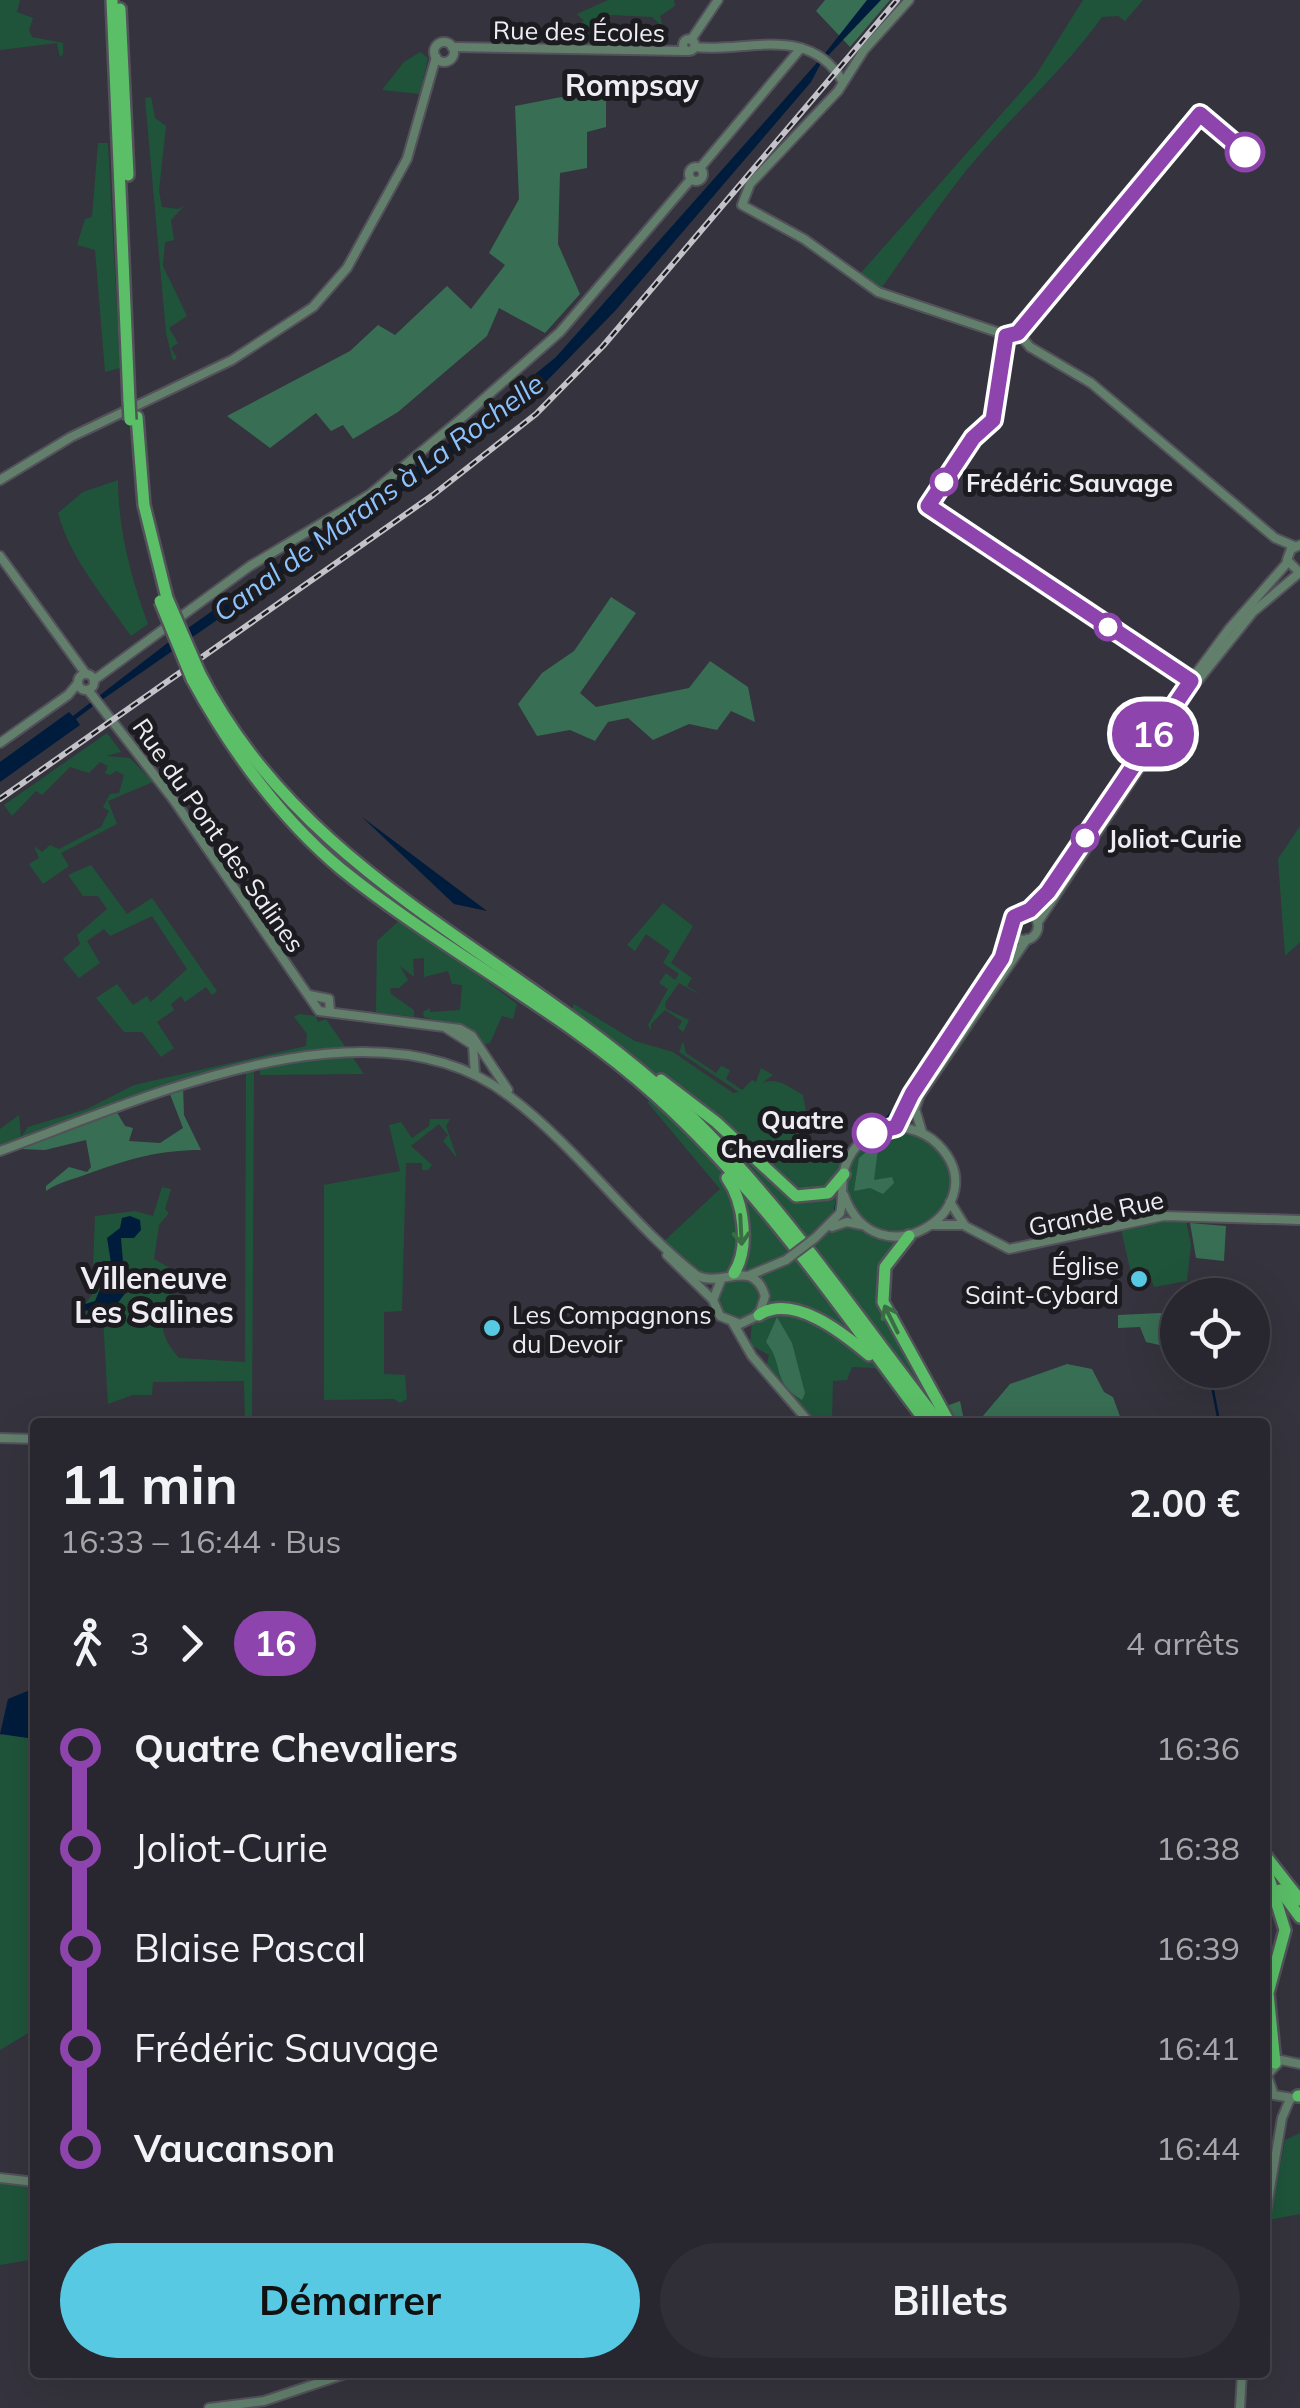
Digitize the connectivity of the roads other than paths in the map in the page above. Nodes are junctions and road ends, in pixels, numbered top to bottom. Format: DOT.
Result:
graph roads {
  1 [pos="109,0"];
  2 [pos="120,0"];
  3 [pos="718,0"];
  4 [pos="909,0"];
  5 [pos="689,45"];
  6 [pos="789,45"];
  7 [pos="801,48"];
  8 [pos="794,56"];
  9 [pos="843,82"];
  10 [pos="133,400"];
  11 [pos="0,480"];
  12 [pos="1275,538"];
  13 [pos="1297,546"];
  14 [pos="0,556"];
  15 [pos="1287,560"];
  16 [pos="1300,573"];
  17 [pos="196,677"];
  18 [pos="87,681"];
  19 [pos="0,743"];
  20 [pos="1025,912"];
  21 [pos="1038,922"];
  22 [pos="1011,931"];
  23 [pos="1027,939"];
  24 [pos="568,1020"];
  25 [pos="479,1054"];
  26 [pos="461,1067"];
  27 [pos="478,1076"];
  28 [pos="513,1098"];
  29 [pos="896,1127"];
  30 [pos="922,1132"];
  31 [pos="702,1140"];
  32 [pos="0,1151"];
  33 [pos="844,1174"];
  34 [pos="844,1195"];
  35 [pos="950,1202"];
  36 [pos="1300,1220"];
  37 [pos="864,1225"];
  38 [pos="933,1225"];
  39 [pos="966,1226"];
  40 [pos="828,1228"];
  41 [pos="908,1236"];
  42 [pos="662,1247"];
  43 [pos="783,1262"];
  44 [pos="734,1274"];
  45 [pos="750,1275"];
  46 [pos="721,1280"];
  47 [pos="763,1290"];
  48 [pos="714,1300"];
  49 [pos="756,1318"];
  50 [pos="734,1324"];
  51 [pos="752,1356"];
  52 [pos="893,1379"];
  53 [pos="806,1418"];
  54 [pos="923,1418"];
  55 [pos="935,1418"];
  56 [pos="947,1418"];
  57 [pos="0,1438"];
  58 [pos="30,1439"];
  59 [pos="1270,1861"];
  60 [pos="1270,1877"];
  61 [pos="1270,1882"];
  62 [pos="1300,1900"];
  63 [pos="1300,1917"];
  64 [pos="1270,1986"];
  65 [pos="1270,2016"];
  66 [pos="1274,2062"];
  67 [pos="1300,2064"];
  68 [pos="1270,2072"];
  69 [pos="1270,2086"];
  70 [pos="1297,2096"];
  71 [pos="1279,2098"];
  72 [pos="1282,2118"];
  73 [pos="0,2178"];
  74 [pos="30,2181"];
  75 [pos="1270,2189"];
  76 [pos="332,2378"];
  77 [pos="1242,2378"];
  78 [pos="209,2408"];
  79 [pos="1240,2408"];
  1 -- 10 [label="highway"];
  2 -- 10 [label="highway"];
  3 -- 5 [label="street"];
  4 -- 9 [label="street"];
  5 -- 6 [label="street, Rue des Écoles"];
  5 -- 11 [label="street, Rue des Écoles"];
  6 -- 7 [label="street, Rue des Écoles"];
  6 -- 8 [label="street"];
  7 -- 8 [label="street"];
  7 -- 9 [label="street, Rue des Écoles"];
  8 -- 18 [label="street"];
  9 -- 12 [label="street"];
  10 -- 17 [label="highway, bridge"];
  12 -- 13 [label="street"];
  12 -- 15 [label="street"];
  13 -- 15 [label="street"];
  14 -- 18 [label="street"];
  15 -- 16 [label="street"];
  15 -- 20 [label="street"];
  16 -- 21 [label="street"];
  17 -- 24 [label="highway"];
  17 -- 31 [label="highway"];
  18 -- 19 [label="street"];
  18 -- 25 [label="street, Rue du Pont des Salines"];
  20 -- 21 [label="street"];
  20 -- 22 [label="street"];
  21 -- 23 [label="street"];
  22 -- 23 [label="street"];
  22 -- 29 [label="street"];
  23 -- 30 [label="street"];
  24 -- 33 [label="highway"];
  24 -- 55 [label="highway"];
  25 -- 26 [label="street"];
  25 -- 27 [label="street"];
  25 -- 28 [label="street, Rue du Pont des Salines"];
  26 -- 27 [label="street"];
  26 -- 32 [label="street"];
  27 -- 28 [label="street"];
  28 -- 42 [label="street"];
  29 -- 30 [label="street"];
  29 -- 33 [label="street"];
  30 -- 35 [label="street"];
  31 -- 44 [label="highway, one-way"];
  31 -- 52 [label="highway"];
  33 -- 34 [label="street"];
  34 -- 37 [label="street"];
  34 -- 40 [label="street"];
  35 -- 38 [label="street"];
  35 -- 39 [label="street, Grande Rue"];
  36 -- 39 [label="street, Grande Rue"];
  37 -- 40 [label="street"];
  37 -- 41 [label="street"];
  38 -- 39 [label="street, Grande Rue"];
  38 -- 41 [label="street"];
  40 -- 43 [label="street, bridge"];
  56 -- 41 [label="highway, one-way"];
  42 -- 46 [label="street"];
  42 -- 48 [label="street"];
  43 -- 45 [label="street"];
  43 -- 47 [label="street"];
  44 -- 45 [label="street"];
  44 -- 46 [label="street"];
  45 -- 47 [label="street"];
  46 -- 48 [label="street"];
  47 -- 49 [label="street"];
  48 -- 50 [label="street"];
  49 -- 50 [label="street"];
  49 -- 51 [label="street"];
  49 -- 52 [label="highway"];
  50 -- 51 [label="street"];
  51 -- 53 [label="street"];
  52 -- 54 [label="highway"];
  57 -- 58 [label="street"];
  59 -- 62 [label="highway"];
  60 -- 63 [label="highway"];
  61 -- 64 [label="highway"];
  65 -- 66 [label="highway"];
  66 -- 67 [label="street"];
  66 -- 68 [label="street"];
  69 -- 71 [label="street"];
  70 -- 71 [label="street"];
  70 -- 72 [label="street"];
  71 -- 72 [label="street"];
  72 -- 75 [label="street"];
  73 -- 74 [label="street"];
  76 -- 78 [label="street"];
  77 -- 79 [label="street"];
}
